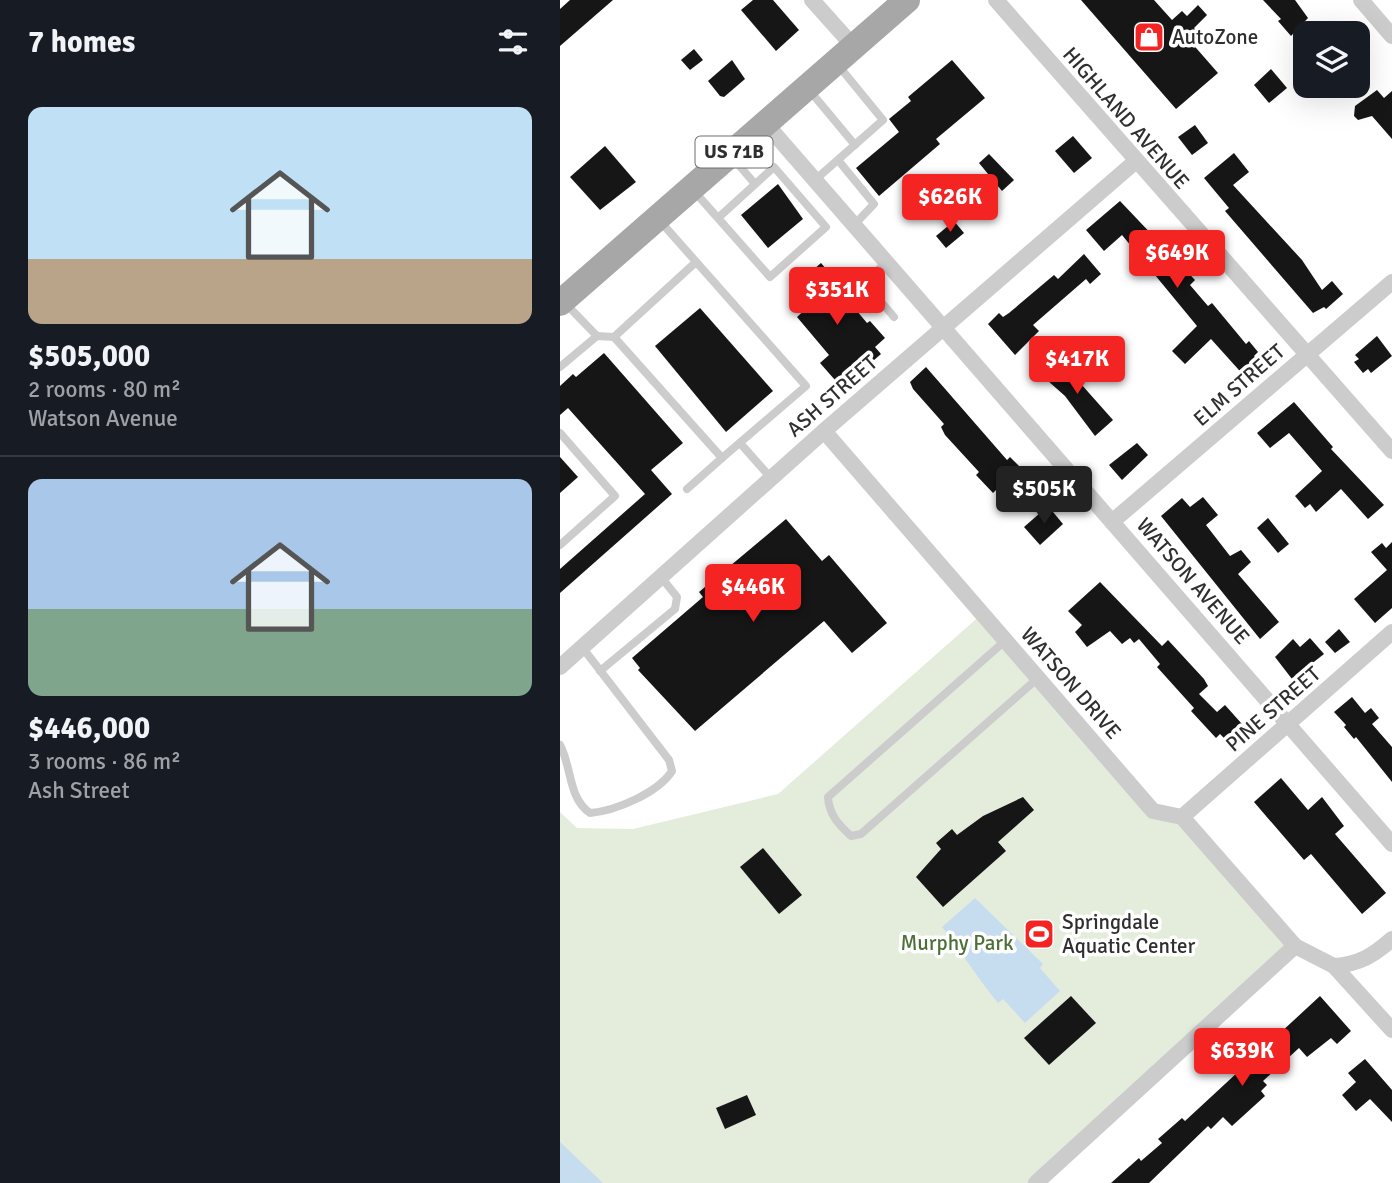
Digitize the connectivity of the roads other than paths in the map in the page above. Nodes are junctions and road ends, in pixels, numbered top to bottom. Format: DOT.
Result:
graph roads {
  1 [pos="812,0"];
  2 [pos="907,0"];
  3 [pos="996,0"];
  4 [pos="1361,0"];
  5 [pos="1392,36"];
  6 [pos="845,55"];
  7 [pos="807,89"];
  8 [pos="767,125"];
  9 [pos="855,145"];
  10 [pos="731,155"];
  11 [pos="838,160"];
  12 [pos="1136,161"];
  13 [pos="815,180"];
  14 [pos="755,184"];
  15 [pos="692,189"];
  16 [pos="658,218"];
  17 [pos="718,218"];
  18 [pos="854,225"];
  19 [pos="696,262"];
  20 [pos="887,262"];
  21 [pos="1392,282"];
  22 [pos="561,302"];
  23 [pos="894,317"];
  24 [pos="944,327"];
  25 [pos="597,337"];
  26 [pos="614,337"];
  27 [pos="1307,355"];
  28 [pos="560,367"];
  29 [pos="824,431"];
  30 [pos="560,433"];
  31 [pos="740,443"];
  32 [pos="1392,451"];
  33 [pos="722,458"];
  34 [pos="771,478"];
  35 [pos="687,489"];
  36 [pos="1113,521"];
  37 [pos="560,545"];
  38 [pos="661,577"];
  39 [pos="1392,632"];
  40 [pos="1006,640"];
  41 [pos="582,647"];
  42 [pos="560,667"];
  43 [pos="600,671"];
  44 [pos="1038,678"];
  45 [pos="1288,723"];
  46 [pos="560,745"];
  47 [pos="1182,817"];
  48 [pos="1392,844"];
  49 [pos="1392,939"];
  50 [pos="1295,946"];
  51 [pos="1334,966"];
  52 [pos="1392,1030"];
  53 [pos="1036,1183"];
  1 -- 6 [label="street"];
  2 -- 6 [label="main road, US 71B"];
  3 -- 12 [label="street, HIGHLAND AVENUE"];
  4 -- 5 [label="street"];
  6 -- 7 [label="main road, US 71B"];
  6 -- 9 [label="lane"];
  7 -- 8 [label="main road, US 71B"];
  7 -- 9 [label="lane"];
  8 -- 10 [label="main road, US 71B"];
  8 -- 13 [label="street, WATSON AVENUE"];
  9 -- 11 [label="lane"];
  10 -- 14 [label="lane"];
  10 -- 15 [label="main road, US 71B"];
  11 -- 13 [label="lane"];
  11 -- 18 [label="lane"];
  12 -- 24 [label="street, ASH STREET"];
  12 -- 27 [label="street, HIGHLAND AVENUE"];
  13 -- 18 [label="street, WATSON AVENUE"];
  14 -- 17 [label="lane"];
  14 -- 17 [label="lane"];
  15 -- 16 [label="main road, US 71B"];
  15 -- 17 [label="lane"];
  16 -- 19 [label="lane"];
  16 -- 22 [label="main road, US 71B"];
  18 -- 20 [label="street, WATSON AVENUE"];
  19 -- 26 [label="lane"];
  19 -- 31 [label="lane"];
  20 -- 23 [label="lane"];
  20 -- 24 [label="street, WATSON AVENUE"];
  21 -- 27 [label="street, ELM STREET"];
  22 -- 25 [label="lane"];
  24 -- 29 [label="street, ASH STREET"];
  24 -- 36 [label="street, WATSON AVENUE"];
  25 -- 26 [label="lane"];
  25 -- 28 [label="lane"];
  26 -- 33 [label="lane"];
  27 -- 32 [label="street, HIGHLAND AVENUE"];
  27 -- 36 [label="street, ELM STREET"];
  29 -- 34 [label="street, ASH STREET"];
  29 -- 40 [label="street, WATSON DRIVE"];
  30 -- 37 [label="lane"];
  31 -- 33 [label="lane"];
  31 -- 34 [label="lane"];
  33 -- 35 [label="lane"];
  34 -- 38 [label="street, ASH STREET"];
  36 -- 45 [label="street, WATSON AVENUE"];
  38 -- 41 [label="street, ASH STREET"];
  38 -- 43 [label="lane"];
  39 -- 45 [label="street, PINE STREET"];
  40 -- 44 [label="street, WATSON DRIVE"];
  40 -- 44 [label="lane"];
  41 -- 42 [label="street, ASH STREET"];
  41 -- 43 [label="lane"];
  43 -- 46 [label="lane"];
  44 -- 47 [label="street, WATSON DRIVE"];
  45 -- 47 [label="street, PINE STREET"];
  45 -- 48 [label="street, WATSON AVENUE"];
  47 -- 50 [label="street"];
  49 -- 51 [label="street"];
  50 -- 51 [label="street"];
  50 -- 53 [label="street"];
  51 -- 52 [label="street"];
}
